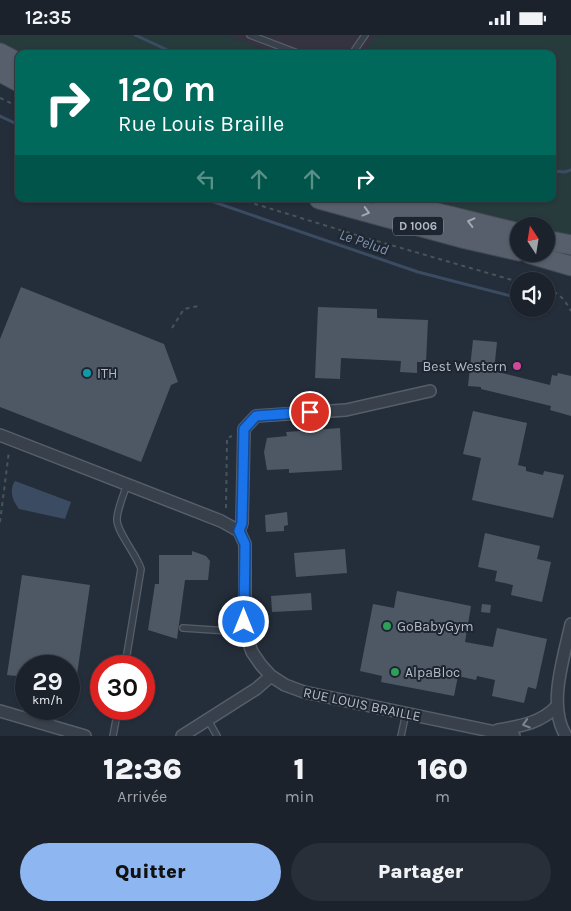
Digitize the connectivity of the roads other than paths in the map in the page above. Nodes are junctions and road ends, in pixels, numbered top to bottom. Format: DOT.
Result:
graph roads {
  1 [pos="250,35"];
  2 [pos="365,35"];
  3 [pos="289,50"];
  4 [pos="355,50"];
  5 [pos="0,53"];
  6 [pos="15,61"];
  7 [pos="0,73"];
  8 [pos="15,80"];
  9 [pos="330,202"];
  10 [pos="393,202"];
  11 [pos="510,231"];
  12 [pos="555,241"];
  13 [pos="571,245"];
  14 [pos="510,249"];
  15 [pos="555,261"];
  16 [pos="571,266"];
  17 [pos="430,391"];
  18 [pos="0,435"];
  19 [pos="127,484"];
  20 [pos="239,531"];
  21 [pos="571,624"];
  22 [pos="183,628"];
  23 [pos="245,632"];
  24 [pos="571,638"];
  25 [pos="127,655"];
  26 [pos="271,676"];
  27 [pos="559,683"];
  28 [pos="557,705"];
  29 [pos="0,711"];
  30 [pos="406,713"];
  31 [pos="116,720"];
  32 [pos="208,720"];
  33 [pos="489,731"];
  34 [pos="85,736"];
  35 [pos="113,736"];
  36 [pos="182,736"];
  37 [pos="217,736"];
  38 [pos="401,736"];
  39 [pos="514,736"];
  40 [pos="566,736"];
  1 -- 3 [label="lane"];
  2 -- 4 [label="lane"];
  5 -- 6 [label="main road"];
  7 -- 8 [label="main road"];
  9 -- 14 [label="main road, D 1006, one-way"];
  11 -- 10 [label="main road, D 1006, one-way"];
  12 -- 13 [label="main road"];
  15 -- 16 [label="main road"];
  17 -- 20 [label="street, RUE LOUIS BRAILLE"];
  18 -- 19 [label="street"];
  19 -- 20 [label="street"];
  19 -- 25 [label="lane"];
  20 -- 23 [label="street, RUE LOUIS BRAILLE"];
  21 -- 27 [label="street"];
  22 -- 23 [label="lane"];
  23 -- 26 [label="street, RUE LOUIS BRAILLE"];
  24 -- 27 [label="street"];
  26 -- 30 [label="street, RUE LOUIS BRAILLE"];
  26 -- 32 [label="street"];
  27 -- 28 [label="street"];
  28 -- 33 [label="street, RUE LOUIS BRAILLE, one-way"];
  28 -- 40 [label="street"];
  29 -- 34 [label="street"];
  30 -- 33 [label="street, RUE LOUIS BRAILLE"];
  30 -- 38 [label="lane"];
  31 -- 35 [label="lane"];
  32 -- 36 [label="street"];
  32 -- 37 [label="lane"];
  33 -- 39 [label="street, RUE LOUIS BRAILLE"];
}
